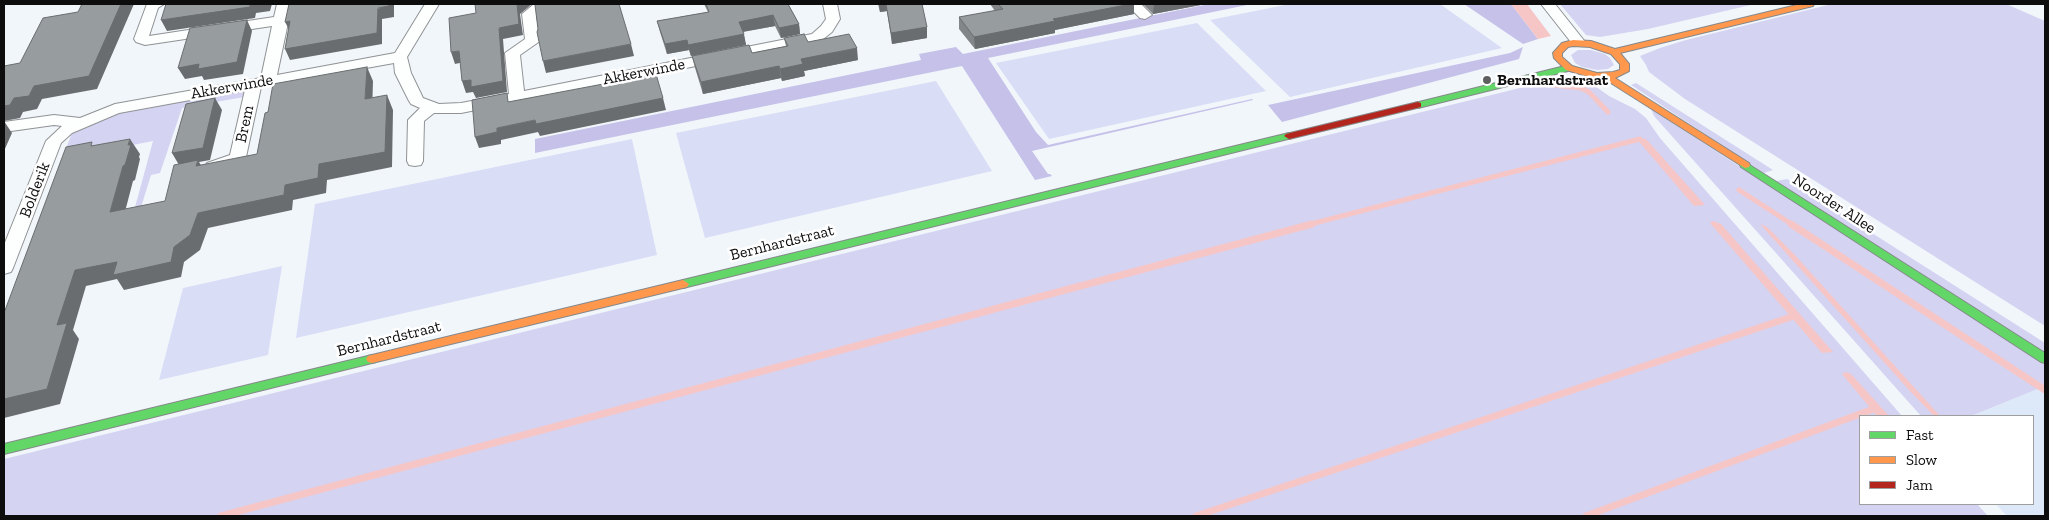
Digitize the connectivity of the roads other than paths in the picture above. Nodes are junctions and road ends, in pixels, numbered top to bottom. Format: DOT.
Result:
graph roads {
  1 [pos="157,4"];
  2 [pos="284,4"];
  3 [pos="432,4"];
  4 [pos="556,4"];
  5 [pos="830,4"];
  6 [pos="1133,4"];
  7 [pos="1548,4"];
  8 [pos="1810,4"];
  9 [pos="1145,15"];
  10 [pos="280,20"];
  11 [pos="1579,43"];
  12 [pos="1614,52"];
  13 [pos="400,57"];
  14 [pos="1569,68"];
  15 [pos="1606,76"];
  16 [pos="261,82"];
  17 [pos="517,97"];
  18 [pos="431,107"];
  19 [pos="80,123"];
  20 [pos="4,127"];
  21 [pos="415,161"];
  22 [pos="197,170"];
  23 [pos="4,268"];
  24 [pos="2045,359"];
  25 [pos="4,449"];
  1 -- 10 [label="street"];
  2 -- 10 [label="street"];
  3 -- 13 [label="street"];
  4 -- 17 [label="street"];
  5 -- 17 [label="street, Akkerwinde"];
  6 -- 9 [label="street"];
  7 -- 11 [label="street"];
  8 -- 12 [label="street"];
  10 -- 16 [label="street"];
  11 -- 12 [label="street"];
  11 -- 14 [label="street"];
  12 -- 15 [label="street"];
  13 -- 16 [label="street, Akkerwinde"];
  13 -- 18 [label="street"];
  14 -- 15 [label="street"];
  14 -- 25 [label="street, Bernhardstraat"];
  15 -- 24 [label="street, Noorder Allee"];
  16 -- 19 [label="street, Akkerwinde"];
  16 -- 22 [label="street, Brem"];
  17 -- 18 [label="street, Akkerwinde"];
  18 -- 21 [label="street"];
  19 -- 20 [label="street, Akkerwinde"];
  19 -- 23 [label="street, Bolderik"];
}
